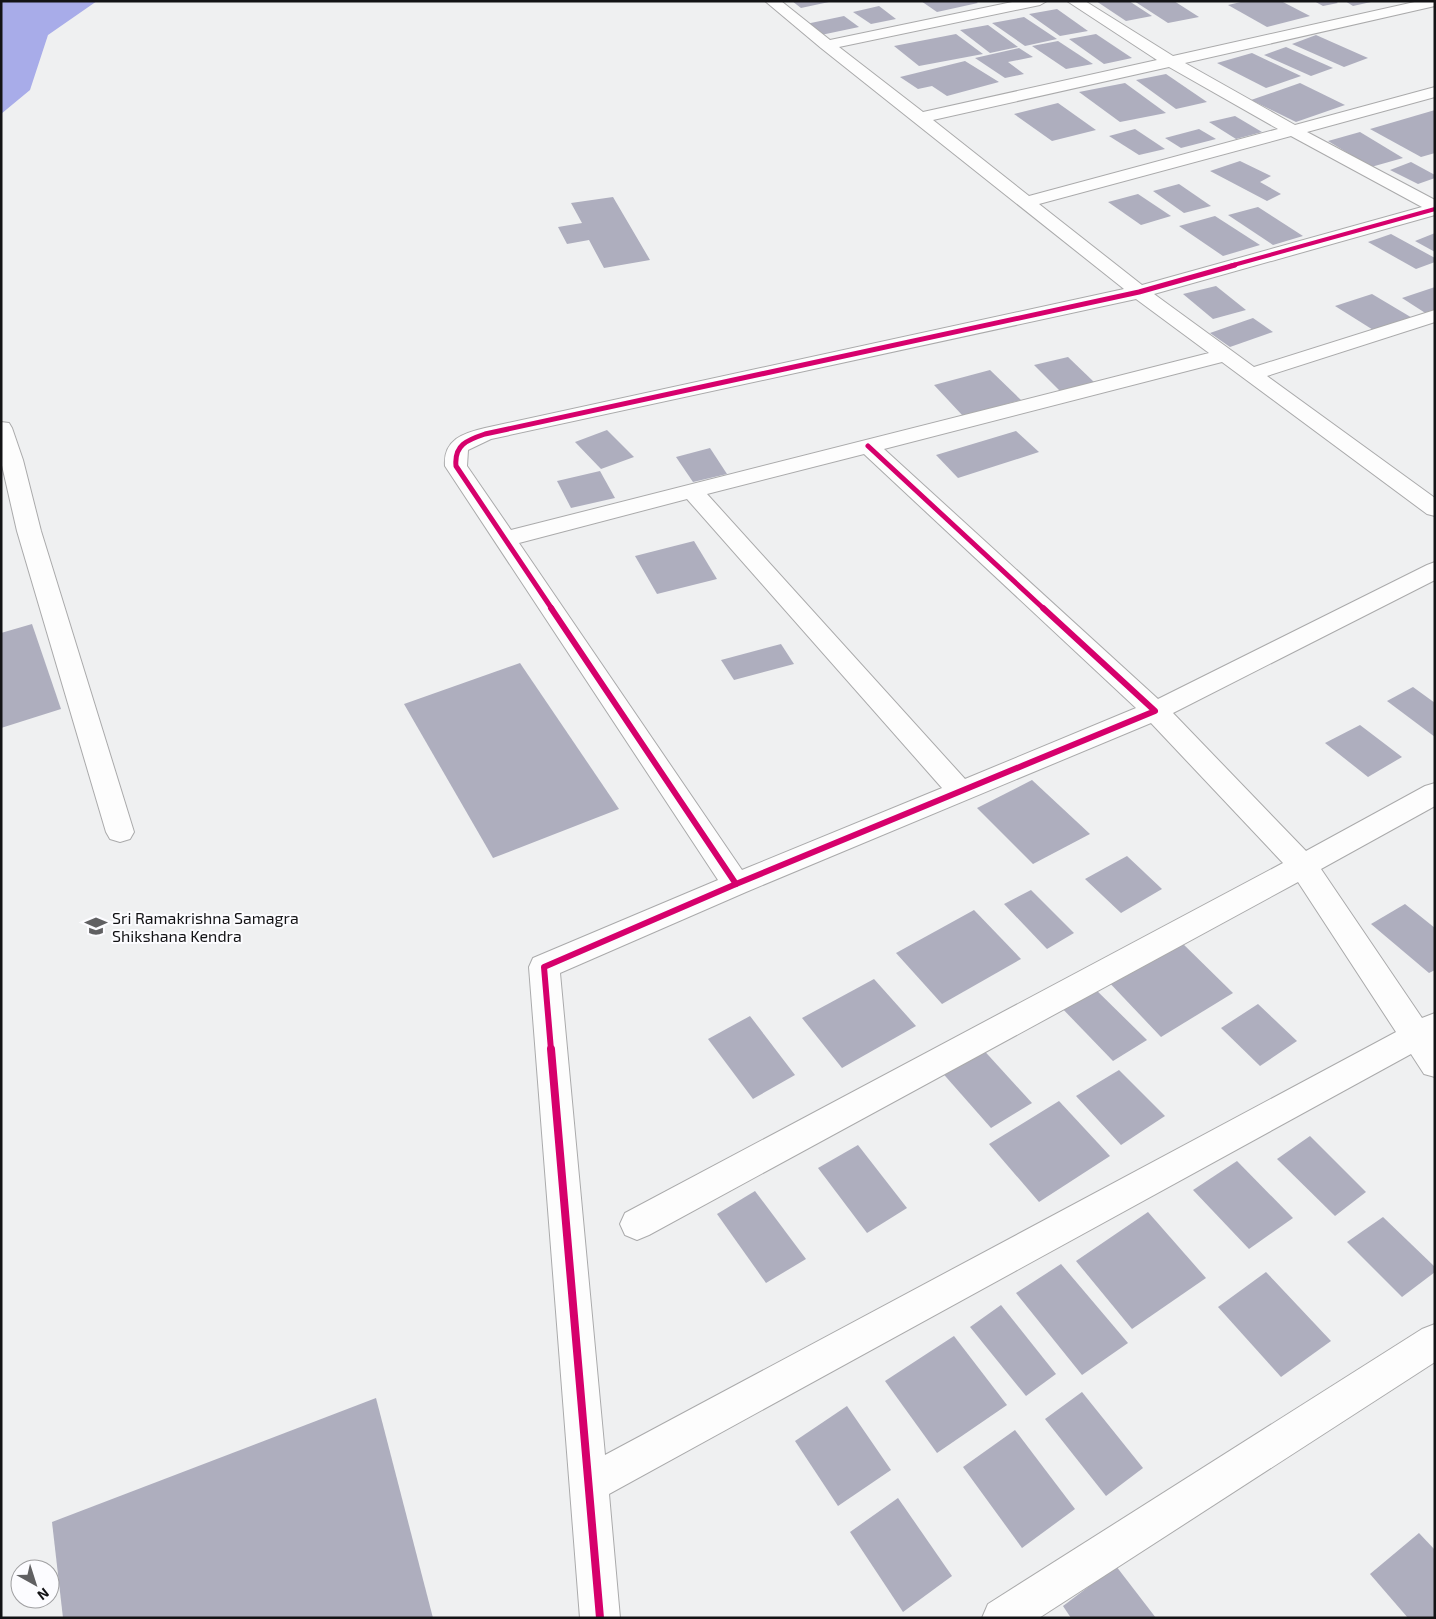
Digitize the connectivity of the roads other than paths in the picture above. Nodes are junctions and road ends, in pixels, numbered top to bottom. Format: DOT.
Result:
graph roads {
  1 [pos="772,1"];
  2 [pos="1040,1"];
  3 [pos="1074,1"];
  4 [pos="1435,2"];
  5 [pos="826,45"];
  6 [pos="1170,61"];
  7 [pos="1435,92"];
  8 [pos="920,118"];
  9 [pos="1292,130"];
  10 [pos="1027,202"];
  11 [pos="1435,208"];
  12 [pos="1139,292"];
  13 [pos="1435,316"];
  14 [pos="1226,355"];
  15 [pos="1253,374"];
  16 [pos="1,428"];
  17 [pos="868,446"];
  18 [pos="692,491"];
  19 [pos="1435,509"];
  20 [pos="505,539"];
  21 [pos="1435,570"];
  22 [pos="1155,711"];
  23 [pos="960,791"];
  24 [pos="1435,793"];
  25 [pos="120,832"];
  26 [pos="1303,866"];
  27 [pos="736,884"];
  28 [pos="1429,1042"];
  29 [pos="637,1224"];
  30 [pos="1435,1341"];
  31 [pos="589,1484"];
  32 [pos="600,1618"];
  33 [pos="1002,1618"];
  1 -- 5 [label="street"];
  2 -- 5 [label="street"];
  3 -- 6 [label="street"];
  4 -- 6 [label="street"];
  5 -- 8 [label="street"];
  6 -- 8 [label="street"];
  6 -- 9 [label="street"];
  7 -- 9 [label="street"];
  8 -- 10 [label="street"];
  9 -- 10 [label="street"];
  9 -- 11 [label="street"];
  10 -- 12 [label="street"];
  11 -- 12 [label="street"];
  12 -- 14 [label="street"];
  12 -- 20 [label="street"];
  13 -- 15 [label="street"];
  14 -- 15 [label="street"];
  14 -- 17 [label="street"];
  15 -- 19 [label="street"];
  16 -- 25 [label="street"];
  17 -- 18 [label="street"];
  17 -- 22 [label="street"];
  18 -- 20 [label="street"];
  18 -- 23 [label="street"];
  20 -- 27 [label="street"];
  21 -- 22 [label="street"];
  22 -- 23 [label="street"];
  22 -- 26 [label="street"];
  23 -- 27 [label="street"];
  24 -- 26 [label="street"];
  26 -- 28 [label="street"];
  26 -- 29 [label="street"];
  27 -- 31 [label="street"];
  28 -- 31 [label="street"];
  30 -- 33 [label="street"];
  31 -- 32 [label="street"];
}
